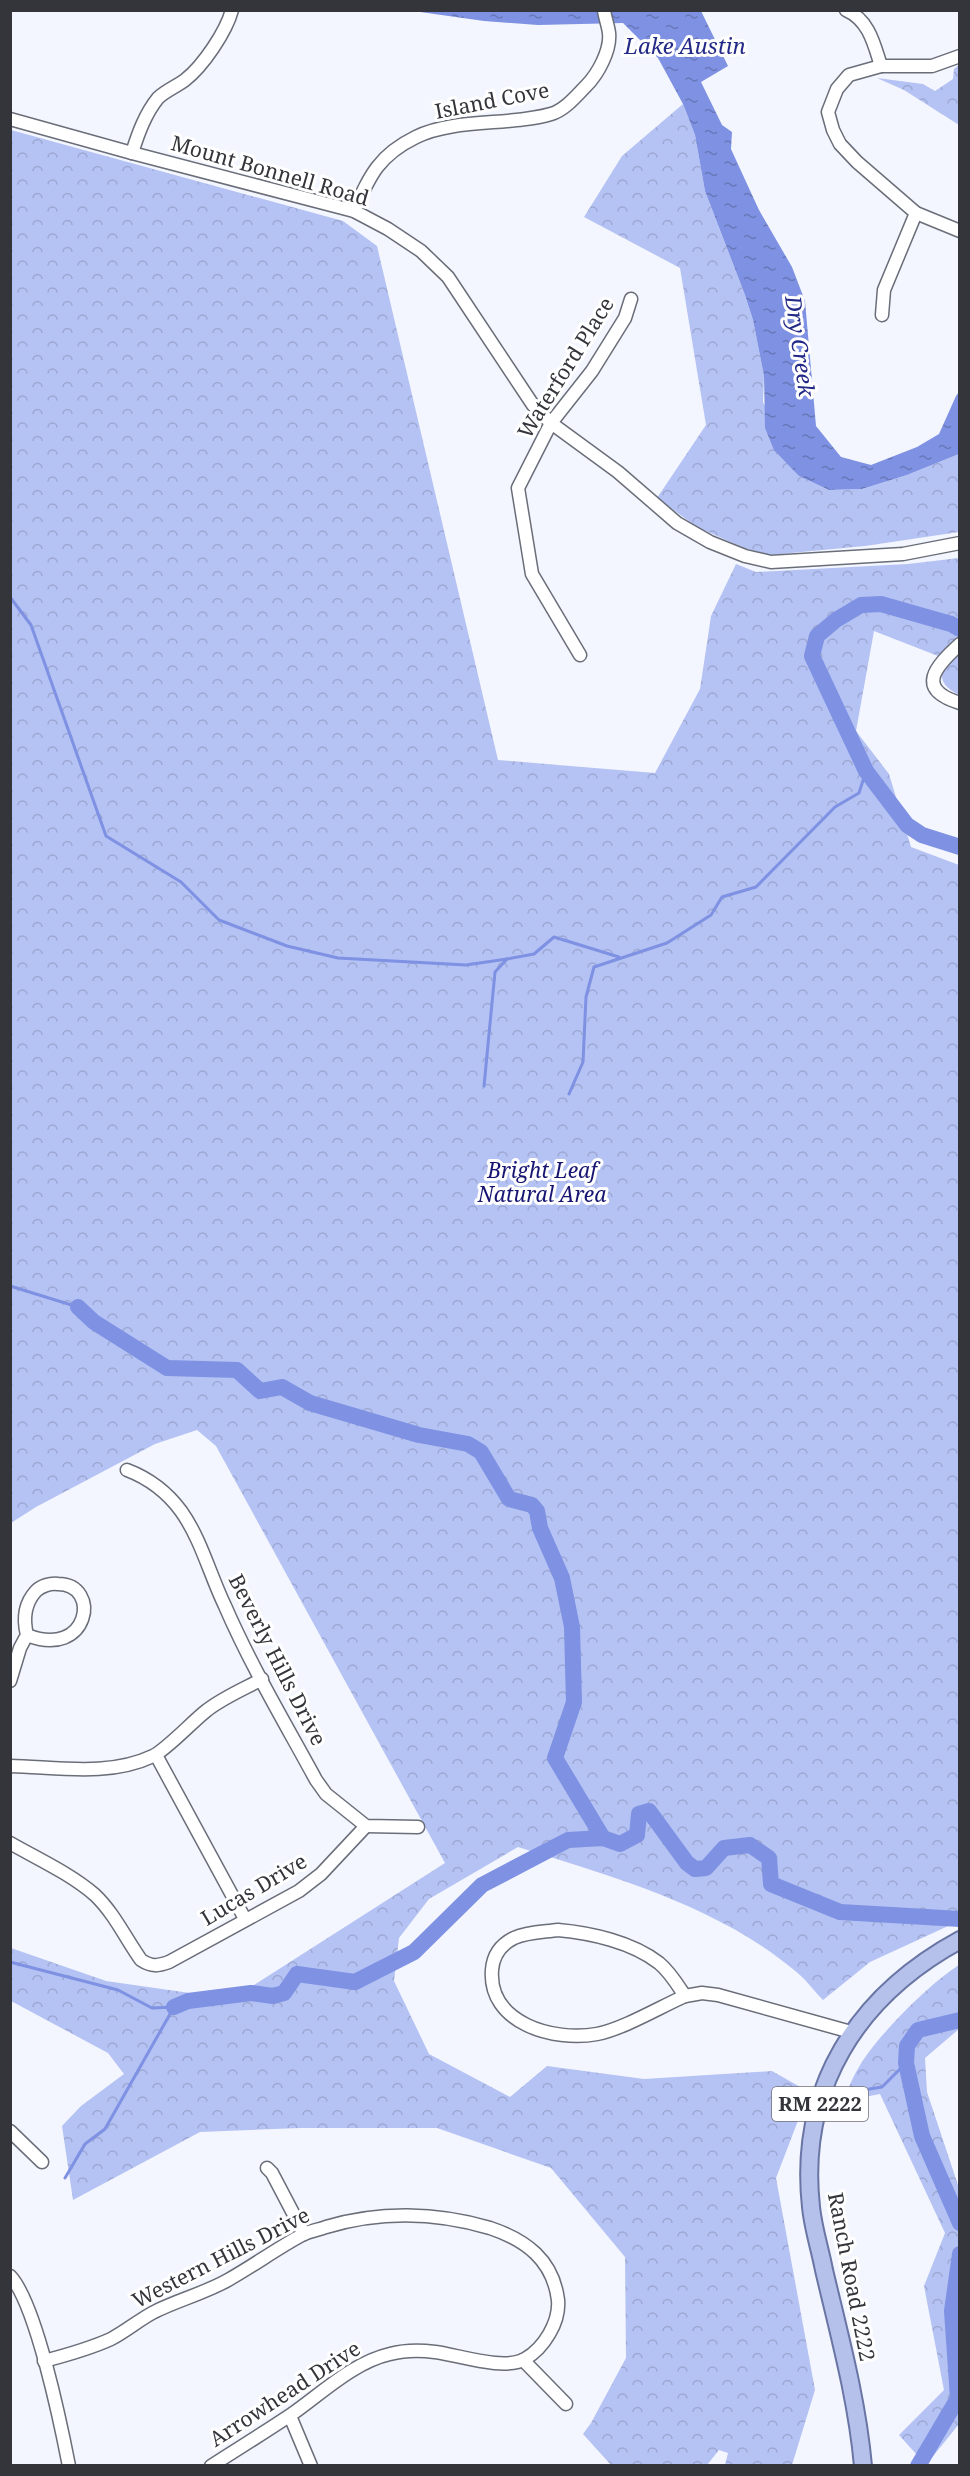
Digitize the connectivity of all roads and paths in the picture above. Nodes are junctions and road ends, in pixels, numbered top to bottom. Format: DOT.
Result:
graph roads {
  1 [pos="604,10"];
  2 [pos="846,10"];
  3 [pos="232,12"];
  4 [pos="960,56"];
  5 [pos="881,66"];
  6 [pos="10,119"];
  7 [pos="132,153"];
  8 [pos="354,211"];
  9 [pos="916,213"];
  10 [pos="960,231"];
  11 [pos="631,299"];
  12 [pos="882,315"];
  13 [pos="551,423"];
  14 [pos="960,543"];
  15 [pos="960,644"];
  16 [pos="580,655"];
  17 [pos="960,703"];
  18 [pos="127,1470"];
  19 [pos="27,1635"];
  20 [pos="262,1678"];
  21 [pos="10,1681"];
  22 [pos="156,1755"];
  23 [pos="10,1766"];
  24 [pos="366,1826"];
  25 [pos="418,1827"];
  26 [pos="10,1843"];
  27 [pos="245,1919"];
  28 [pos="960,1940"];
  29 [pos="685,1996"];
  30 [pos="851,2032"];
  31 [pos="10,2131"];
  32 [pos="42,2162"];
  33 [pos="267,2168"];
  34 [pos="304,2234"];
  35 [pos="10,2276"];
  36 [pos="523,2360"];
  37 [pos="44,2361"];
  38 [pos="566,2404"];
  39 [pos="290,2416"];
  40 [pos="69,2466"];
  41 [pos="210,2466"];
  42 [pos="311,2466"];
  43 [pos="862,2466"];
  1 -- 8 [label="street, Island Cove"];
  2 -- 5 [label="street"];
  3 -- 7 [label="street"];
  4 -- 5 [label="street"];
  5 -- 9 [label="street"];
  6 -- 7 [label="street, Mount Bonnell Road"];
  7 -- 8 [label="street, Mount Bonnell Road"];
  8 -- 13 [label="street, Mount Bonnell Road"];
  9 -- 10 [label="street"];
  9 -- 12 [label="street"];
  11 -- 13 [label="street, Waterford Place"];
  13 -- 14 [label="street, Mount Bonnell Road"];
  13 -- 16 [label="street, Waterford Place"];
  15 -- 17 [label="street"];
  18 -- 20 [label="street, Beverly Hills Drive"];
  19 -- 19 [label="street"];
  19 -- 21 [label="street"];
  20 -- 22 [label="street"];
  20 -- 24 [label="street, Beverly Hills Drive"];
  22 -- 23 [label="street"];
  22 -- 27 [label="street"];
  24 -- 25 [label="street"];
  24 -- 27 [label="street, Lucas Drive"];
  26 -- 27 [label="street, Lucas Drive"];
  28 -- 30 [label="main road, Ranch Road 2222 / RM 2222"];
  29 -- 29 [label="street"];
  29 -- 30 [label="street"];
  30 -- 43 [label="main road, Ranch Road 2222 / RM 2222"];
  31 -- 32 [label="street"];
  33 -- 34 [label="street"];
  34 -- 36 [label="street, Western Hills Drive"];
  34 -- 37 [label="street, Western Hills Drive"];
  35 -- 37 [label="street"];
  36 -- 38 [label="street"];
  36 -- 39 [label="street, Arrowhead Drive"];
  37 -- 40 [label="street"];
  39 -- 41 [label="street, Arrowhead Drive"];
  39 -- 42 [label="street"];
}
